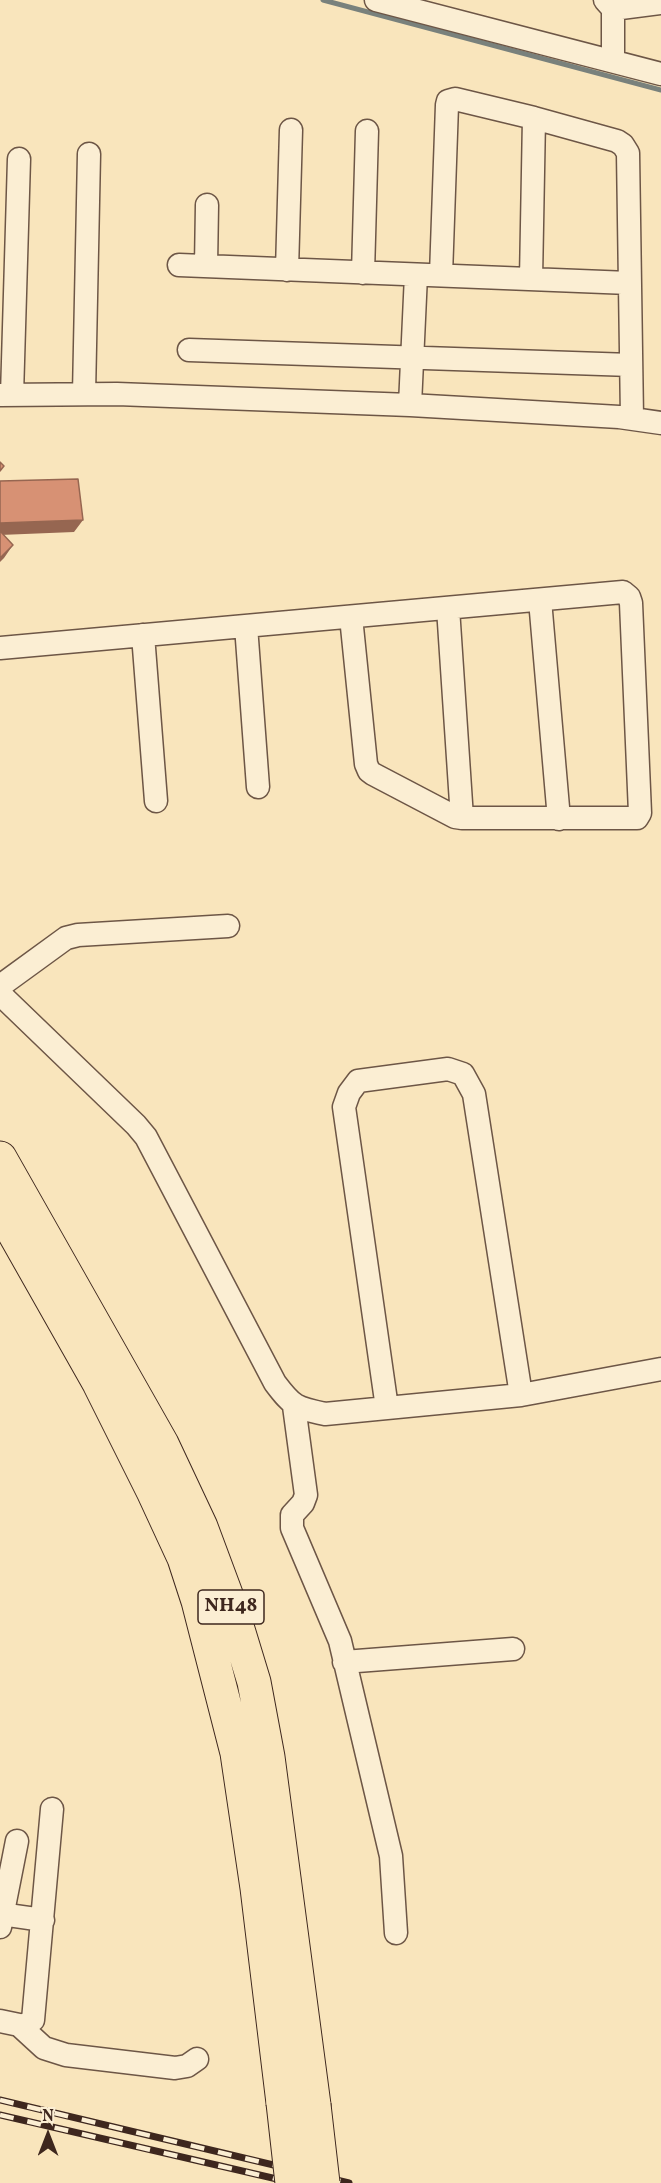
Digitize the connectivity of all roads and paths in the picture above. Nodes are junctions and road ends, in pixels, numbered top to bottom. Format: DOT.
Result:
graph roads {
  1 [pos="376,0"];
  2 [pos="661,3"];
  3 [pos="609,5"];
  4 [pos="613,61"];
  5 [pos="661,74"];
  6 [pos="534,118"];
  7 [pos="291,130"];
  8 [pos="367,131"];
  9 [pos="89,154"];
  10 [pos="19,159"];
  11 [pos="207,205"];
  12 [pos="179,265"];
  13 [pos="206,266"];
  14 [pos="287,270"];
  15 [pos="363,273"];
  16 [pos="416,275"];
  17 [pos="441,275"];
  18 [pos="531,279"];
  19 [pos="628,283"];
  20 [pos="189,351"];
  21 [pos="413,358"];
  22 [pos="631,365"];
  23 [pos="84,394"];
  24 [pos="6,395"];
  25 [pos="410,405"];
  26 [pos="632,418"];
  27 [pos="661,423"];
  28 [pos="540,600"];
  29 [pos="448,608"];
  30 [pos="351,617"];
  31 [pos="246,626"];
  32 [pos="143,635"];
  33 [pos="0,648"];
  34 [pos="258,787"];
  35 [pos="156,801"];
  36 [pos="462,818"];
  37 [pos="559,819"];
  38 [pos="228,926"];
  39 [pos="0,986"];
  40 [pos="0,994"];
  41 [pos="0,1137"];
  42 [pos="0,1158"];
  43 [pos="7,1209"];
  44 [pos="661,1369"];
  45 [pos="521,1395"];
  46 [pos="294,1406"];
  47 [pos="387,1408"];
  48 [pos="513,1649"];
  49 [pos="344,1662"];
  50 [pos="52,1809"];
  51 [pos="17,1841"];
  52 [pos="1,1918"];
  53 [pos="43,1920"];
  54 [pos="396,1933"];
  55 [pos="10,2023"];
  56 [pos="197,2060"];
  57 [pos="299,2104"];
  58 [pos="292,2183"];
  59 [pos="323,2183"];
  1 -- 4 [label="street"];
  2 -- 3 [label="street"];
  3 -- 4 [label="street"];
  4 -- 5 [label="street"];
  6 -- 17 [label="street"];
  6 -- 18 [label="street"];
  6 -- 19 [label="street"];
  7 -- 14 [label="street"];
  8 -- 15 [label="street"];
  9 -- 23 [label="street"];
  10 -- 24 [label="street"];
  11 -- 13 [label="street"];
  12 -- 13 [label="street"];
  13 -- 14 [label="street"];
  14 -- 15 [label="street"];
  15 -- 16 [label="street"];
  16 -- 17 [label="street"];
  16 -- 21 [label="street"];
  17 -- 18 [label="street"];
  18 -- 19 [label="street"];
  19 -- 22 [label="street"];
  20 -- 21 [label="street"];
  21 -- 22 [label="street"];
  21 -- 25 [label="street"];
  22 -- 26 [label="street"];
  23 -- 24 [label="street"];
  23 -- 25 [label="street"];
  25 -- 26 [label="street"];
  26 -- 27 [label="street"];
  28 -- 29 [label="street"];
  28 -- 37 [label="street"];
  28 -- 37 [label="street"];
  29 -- 30 [label="street"];
  29 -- 36 [label="street"];
  30 -- 31 [label="street"];
  30 -- 36 [label="street"];
  31 -- 32 [label="street"];
  31 -- 34 [label="street"];
  32 -- 33 [label="street"];
  32 -- 35 [label="street"];
  36 -- 37 [label="street"];
  38 -- 39 [label="street"];
  40 -- 46 [label="street"];
  41 -- 43 [label="street"];
  42 -- 43 [label="highway, NH48"];
  43 -- 57 [label="highway, NH48"];
  44 -- 45 [label="street"];
  45 -- 47 [label="street"];
  45 -- 47 [label="street"];
  46 -- 47 [label="street"];
  46 -- 49 [label="street"];
  48 -- 49 [label="street"];
  49 -- 54 [label="street"];
  50 -- 53 [label="street"];
  51 -- 52 [label="street"];
  52 -- 53 [label="street"];
  53 -- 55 [label="street"];
  55 -- 56 [label="street"];
  57 -- 58 [label="highway, NH48, bridge"];
  57 -- 59 [label="highway, NH48, bridge"];
}
